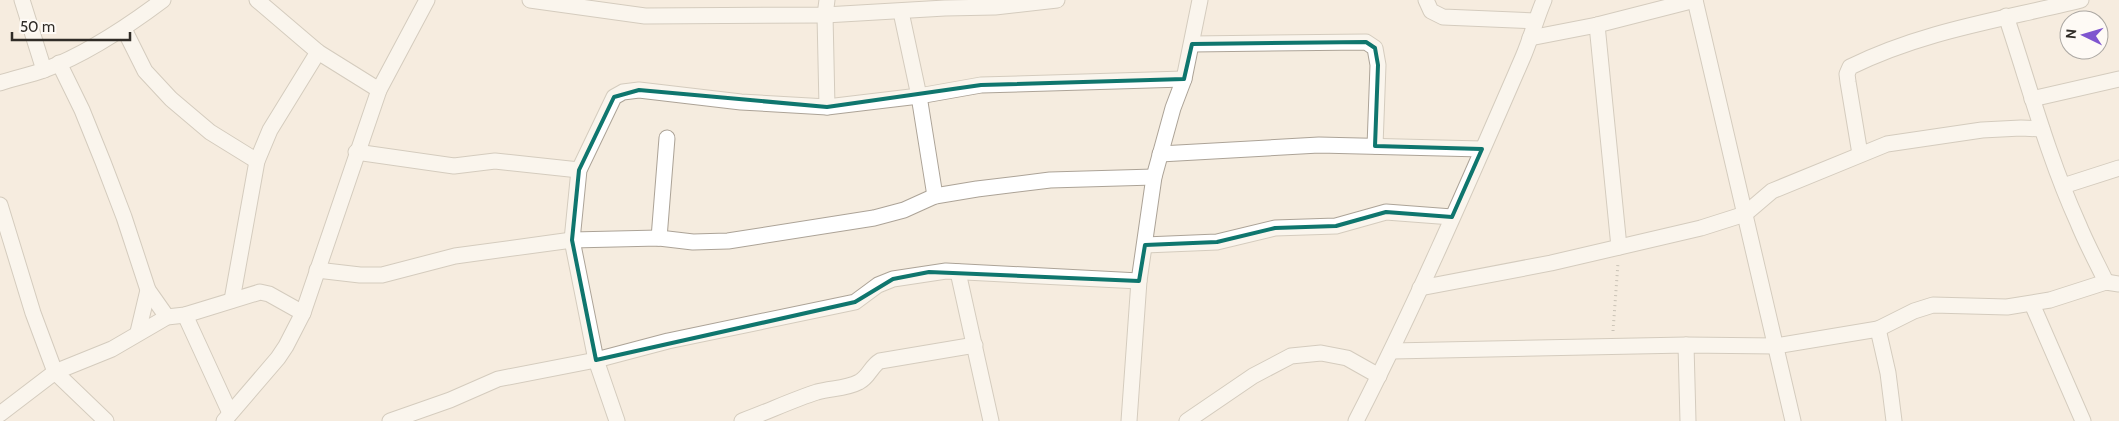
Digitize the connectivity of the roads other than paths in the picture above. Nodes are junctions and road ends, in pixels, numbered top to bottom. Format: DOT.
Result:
graph roads {
  1 [pos="22,0"];
  2 [pos="163,0"];
  3 [pos="257,0"];
  4 [pos="427,0"];
  5 [pos="530,0"];
  6 [pos="1057,0"];
  7 [pos="1200,0"];
  8 [pos="1426,0"];
  9 [pos="1544,0"];
  10 [pos="1695,0"];
  11 [pos="2081,0"];
  12 [pos="826,8"];
  13 [pos="901,12"];
  14 [pos="2006,16"];
  15 [pos="1535,21"];
  16 [pos="1597,25"];
  17 [pos="124,29"];
  18 [pos="1530,38"];
  19 [pos="1192,44"];
  20 [pos="318,52"];
  21 [pos="59,63"];
  22 [pos="44,70"];
  23 [pos="1184,79"];
  24 [pos="2119,79"];
  25 [pos="0,83"];
  26 [pos="378,90"];
  27 [pos="918,96"];
  28 [pos="2032,99"];
  29 [pos="827,107"];
  30 [pos="2042,129"];
  31 [pos="667,138"];
  32 [pos="1375,146"];
  33 [pos="1482,149"];
  34 [pos="356,152"];
  35 [pos="1160,154"];
  36 [pos="1860,154"];
  37 [pos="257,161"];
  38 [pos="2119,168"];
  39 [pos="579,170"];
  40 [pos="1154,177"];
  41 [pos="2063,186"];
  42 [pos="935,196"];
  43 [pos="0,205"];
  44 [pos="1745,214"];
  45 [pos="1452,217"];
  46 [pos="659,238"];
  47 [pos="572,240"];
  48 [pos="1145,245"];
  49 [pos="1619,247"];
  50 [pos="317,270"];
  51 [pos="958,272"];
  52 [pos="1139,281"];
  53 [pos="2113,283"];
  54 [pos="1420,288"];
  55 [pos="148,290"];
  56 [pos="232,300"];
  57 [pos="2032,304"];
  58 [pos="303,312"];
  59 [pos="185,315"];
  60 [pos="167,317"];
  61 [pos="1878,329"];
  62 [pos="138,332"];
  63 [pos="975,345"];
  64 [pos="1686,346"];
  65 [pos="1776,346"];
  66 [pos="1392,351"];
  67 [pos="596,360"];
  68 [pos="54,372"];
  69 [pos="1379,376"];
  70 [pos="0,414"];
  71 [pos="773,416"];
  72 [pos="227,417"];
  73 [pos="106,421"];
  74 [pos="390,421"];
  75 [pos="617,421"];
  76 [pos="742,421"];
  77 [pos="991,421"];
  78 [pos="1129,421"];
  79 [pos="1187,421"];
  80 [pos="1356,421"];
  81 [pos="1688,421"];
  82 [pos="1793,421"];
  83 [pos="1894,421"];
  84 [pos="2083,421"];
  1 -- 22 [label="street"];
  2 -- 17 [label="street"];
  3 -- 20 [label="street"];
  4 -- 26 [label="street"];
  5 -- 12 [label="street"];
  6 -- 13 [label="street"];
  7 -- 19 [label="street"];
  8 -- 15 [label="street"];
  9 -- 15 [label="street"];
  10 -- 16 [label="street"];
  10 -- 44 [label="street"];
  11 -- 14 [label="street"];
  12 -- 13 [label="street"];
  12 -- 29 [label="street"];
  13 -- 27 [label="street"];
  14 -- 28 [label="street"];
  14 -- 36 [label="street"];
  15 -- 18 [label="street"];
  16 -- 18 [label="street"];
  16 -- 49 [label="street"];
  17 -- 21 [label="street"];
  17 -- 37 [label="street"];
  18 -- 33 [label="street"];
  19 -- 23 [label="street"];
  19 -- 32 [label="street"];
  20 -- 26 [label="street"];
  20 -- 37 [label="street"];
  21 -- 22 [label="street"];
  21 -- 55 [label="street"];
  22 -- 25 [label="street"];
  23 -- 27 [label="street"];
  23 -- 35 [label="street"];
  24 -- 28 [label="street"];
  26 -- 34 [label="street"];
  27 -- 29 [label="street"];
  27 -- 42 [label="street"];
  28 -- 30 [label="street"];
  29 -- 39 [label="street"];
  30 -- 36 [label="street"];
  30 -- 41 [label="street"];
  31 -- 46 [label="street"];
  32 -- 33 [label="street"];
  32 -- 35 [label="street"];
  33 -- 45 [label="street"];
  34 -- 39 [label="street"];
  34 -- 50 [label="street"];
  35 -- 40 [label="street"];
  36 -- 44 [label="street"];
  37 -- 56 [label="street"];
  38 -- 41 [label="street"];
  39 -- 47 [label="street"];
  40 -- 42 [label="street"];
  40 -- 48 [label="street"];
  41 -- 53 [label="street"];
  42 -- 46 [label="street"];
  43 -- 68 [label="street"];
  44 -- 49 [label="street"];
  44 -- 65 [label="street"];
  45 -- 48 [label="street"];
  45 -- 54 [label="street"];
  46 -- 47 [label="street"];
  47 -- 50 [label="street"];
  47 -- 67 [label="street"];
  48 -- 52 [label="street"];
  49 -- 54 [label="street"];
  50 -- 58 [label="street"];
  51 -- 52 [label="street"];
  51 -- 63 [label="street"];
  51 -- 67 [label="street"];
  52 -- 78 [label="street"];
  53 -- 57 [label="street"];
  54 -- 66 [label="street"];
  55 -- 60 [label="street"];
  55 -- 62 [label="street"];
  56 -- 58 [label="street"];
  56 -- 59 [label="street"];
  57 -- 61 [label="street"];
  57 -- 84 [label="street"];
  58 -- 72 [label="street"];
  59 -- 60 [label="street"];
  59 -- 72 [label="street"];
  60 -- 62 [label="street"];
  61 -- 65 [label="street"];
  61 -- 83 [label="street"];
  62 -- 68 [label="street"];
  63 -- 71 [label="street"];
  63 -- 77 [label="street"];
  64 -- 65 [label="street"];
  64 -- 66 [label="street"];
  64 -- 81 [label="street"];
  65 -- 82 [label="street"];
  66 -- 69 [label="street"];
  67 -- 74 [label="street"];
  67 -- 75 [label="street"];
  68 -- 70 [label="street"];
  68 -- 73 [label="street"];
  69 -- 79 [label="street"];
  69 -- 80 [label="street"];
  71 -- 76 [label="street"];
}
